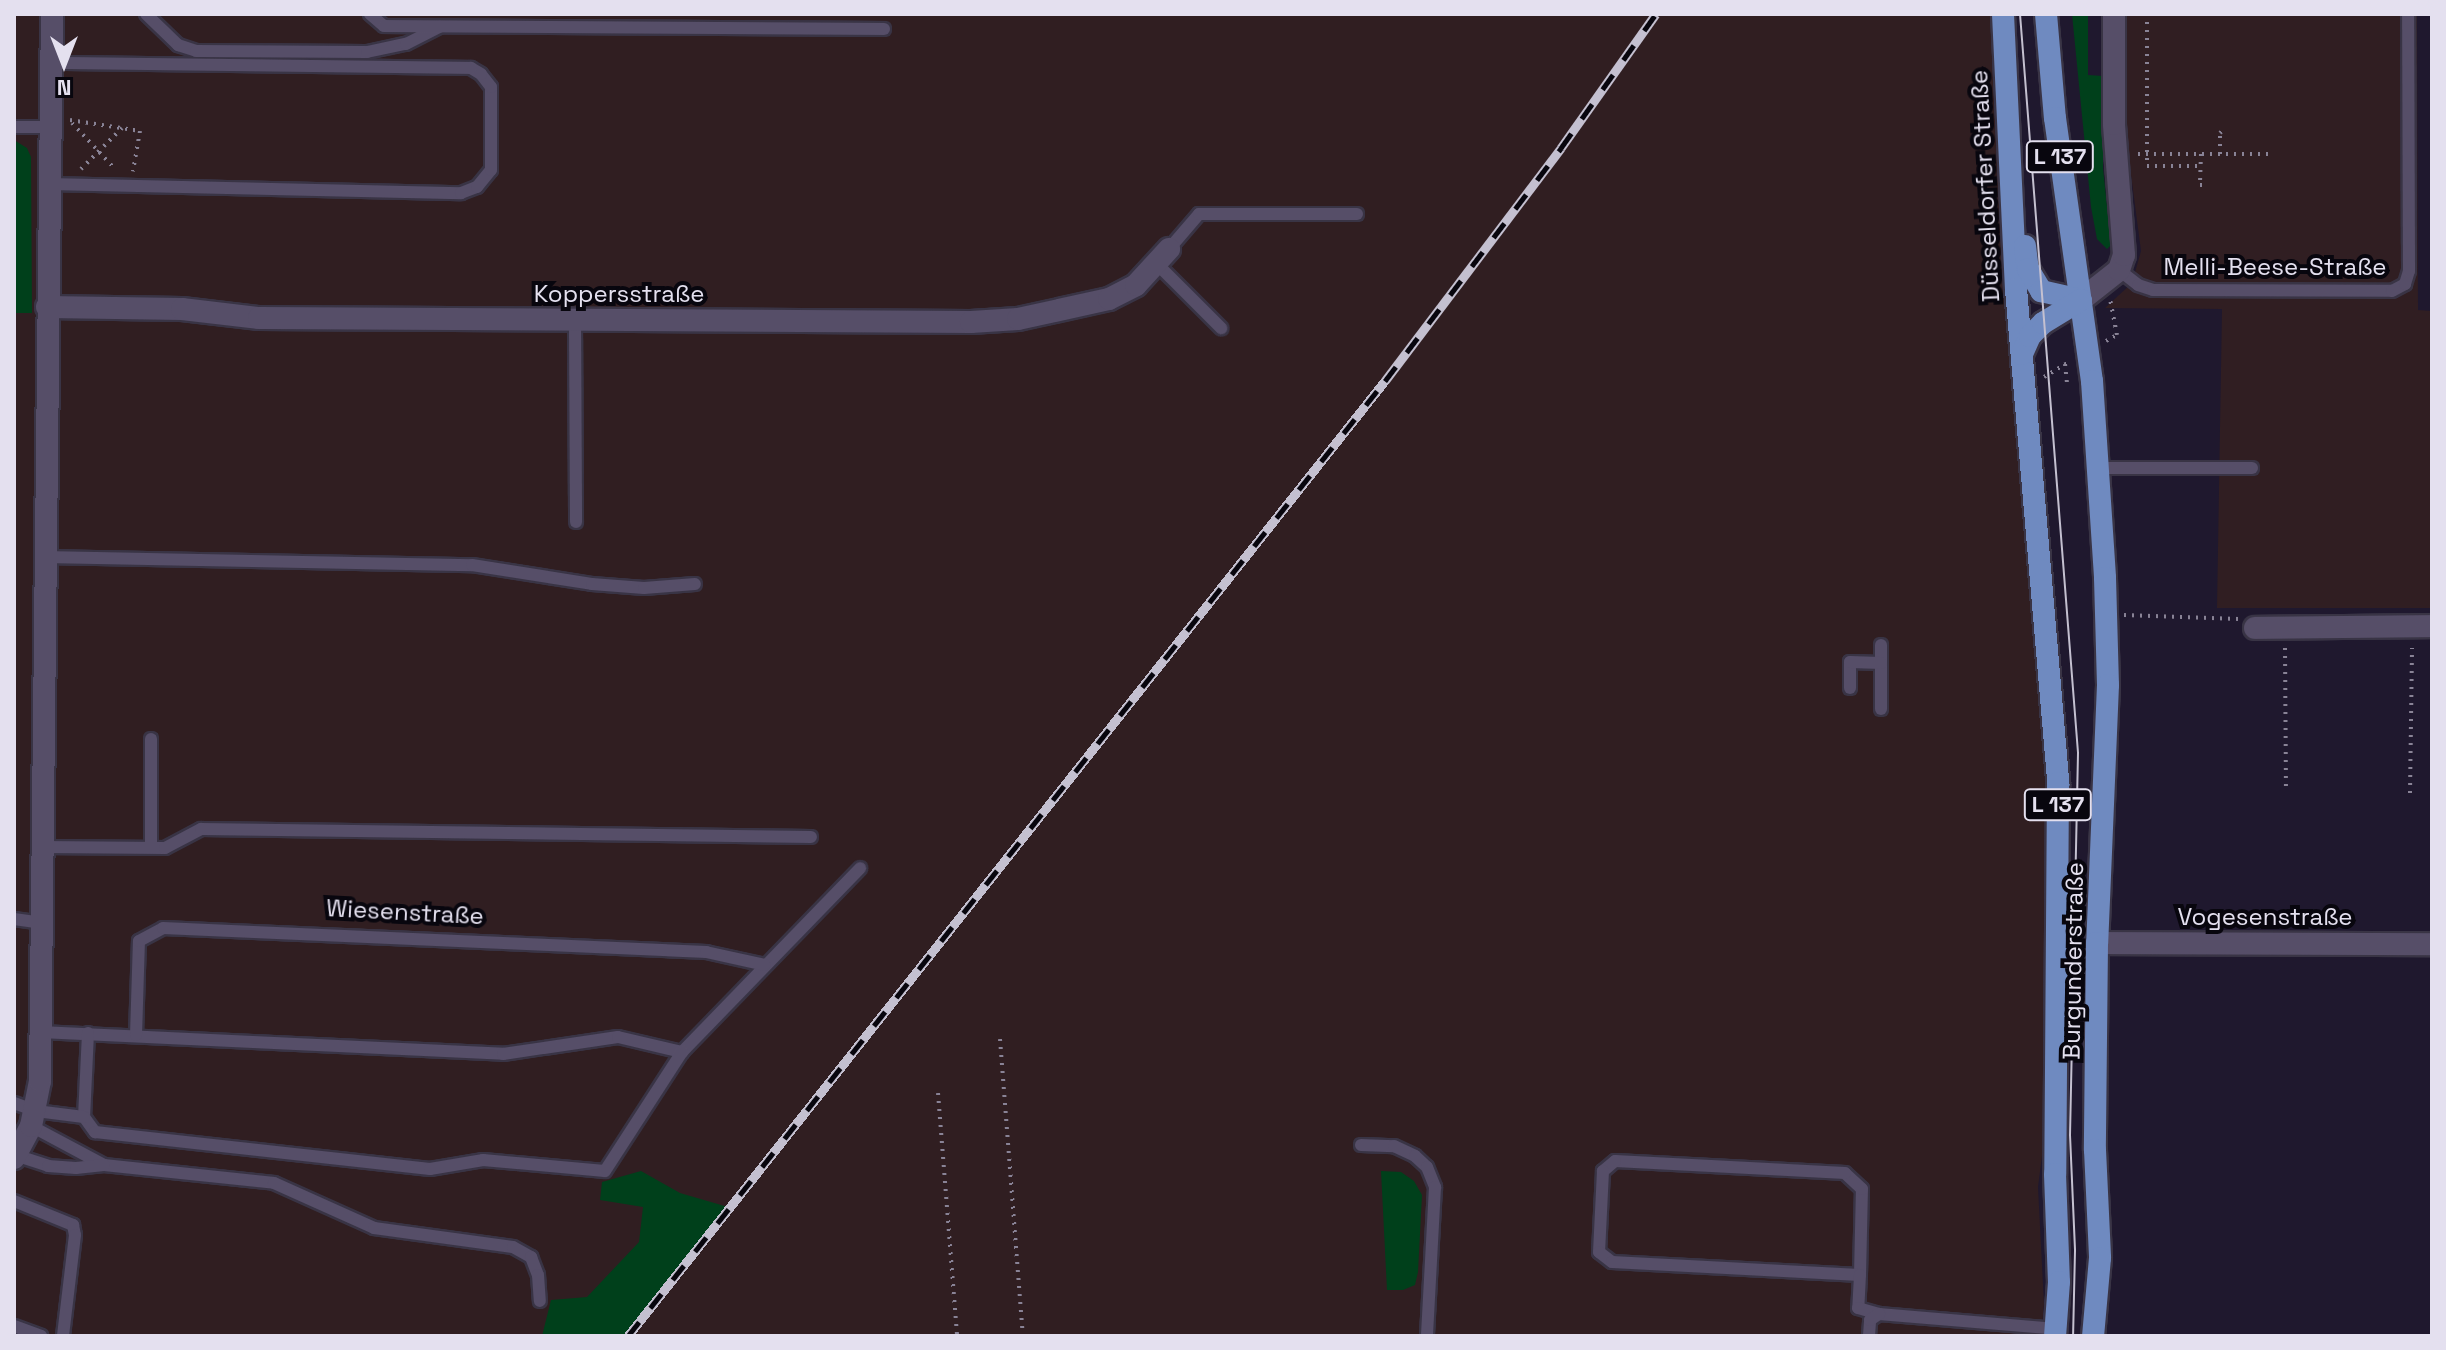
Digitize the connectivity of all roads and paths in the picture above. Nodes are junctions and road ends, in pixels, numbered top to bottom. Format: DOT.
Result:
graph roads {
  1 [pos="52,14"];
  2 [pos="146,14"];
  3 [pos="370,14"];
  4 [pos="2003,14"];
  5 [pos="2046,14"];
  6 [pos="2114,14"];
  7 [pos="2147,14"];
  8 [pos="2408,14"];
  9 [pos="441,26"];
  10 [pos="884,29"];
  11 [pos="51,63"];
  12 [pos="56,122"];
  13 [pos="14,127"];
  14 [pos="122,128"];
  15 [pos="2225,128"];
  16 [pos="98,152"];
  17 [pos="2116,154"];
  18 [pos="2147,154"];
  19 [pos="2201,154"];
  20 [pos="2220,154"];
  21 [pos="2272,154"];
  22 [pos="2201,166"];
  23 [pos="58,184"];
  24 [pos="131,185"];
  25 [pos="2205,185"];
  26 [pos="2011,211"];
  27 [pos="1357,214"];
  28 [pos="1163,256"];
  29 [pos="2251,276"];
  30 [pos="2112,277"];
  31 [pos="2251,290"];
  32 [pos="2081,300"];
  33 [pos="40,307"];
  34 [pos="575,320"];
  35 [pos="1221,328"];
  36 [pos="2117,335"];
  37 [pos="2089,351"];
  38 [pos="2022,354"];
  39 [pos="2065,364"];
  40 [pos="2067,384"];
  41 [pos="2025,388"];
  42 [pos="2099,468"];
  43 [pos="2252,468"];
  44 [pos="576,522"];
  45 [pos="44,557"];
  46 [pos="695,584"];
  47 [pos="2106,615"];
  48 [pos="2422,626"];
  49 [pos="2285,627"];
  50 [pos="2255,628"];
  51 [pos="1881,645"];
  52 [pos="1881,663"];
  53 [pos="1850,688"];
  54 [pos="1881,709"];
  55 [pos="151,739"];
  56 [pos="2286,786"];
  57 [pos="2410,793"];
  58 [pos="811,837"];
  59 [pos="41,847"];
  60 [pos="151,847"];
  61 [pos="860,868"];
  62 [pos="14,919"];
  63 [pos="41,923"];
  64 [pos="2097,943"];
  65 [pos="2432,944"];
  66 [pos="765,965"];
  67 [pos="40,1032"];
  68 [pos="88,1033"];
  69 [pos="136,1035"];
  70 [pos="1000,1039"];
  71 [pos="682,1052"];
  72 [pos="938,1093"];
  73 [pos="14,1103"];
  74 [pos="84,1117"];
  75 [pos="33,1118"];
  76 [pos="1361,1145"];
  77 [pos="15,1156"];
  78 [pos="104,1165"];
  79 [pos="14,1201"];
  80 [pos="1860,1275"];
  81 [pos="540,1301"];
  82 [pos="1879,1314"];
  83 [pos="14,1326"];
  84 [pos="2002,1331"];
  85 [pos="2056,1333"];
  86 [pos="41,1336"];
  87 [pos="63,1336"];
  88 [pos="957,1336"];
  89 [pos="1023,1336"];
  90 [pos="1427,1336"];
  91 [pos="1869,1336"];
  92 [pos="2093,1336"];
  1 -- 11 [label="street"];
  2 -- 9 [label="lane"];
  3 -- 9 [label="lane"];
  4 -- 26 [label="main road, Düsseldorfer Straße / L 137"];
  5 -- 32 [label="main road, L 137"];
  6 -- 17 [label="street"];
  7 -- 18 [label="path"];
  8 -- 31 [label="lane, Melli-Beese-Straße"];
  9 -- 10 [label="lane"];
  11 -- 12 [label="street"];
  11 -- 24 [label="lane"];
  12 -- 13 [label="lane"];
  12 -- 14 [label="path"];
  12 -- 16 [label="path"];
  12 -- 23 [label="street"];
  14 -- 16 [label="path"];
  14 -- 24 [label="path"];
  15 -- 20 [label="path"];
  16 -- 23 [label="path"];
  16 -- 24 [label="path"];
  17 -- 18 [label="path"];
  17 -- 30 [label="street"];
  18 -- 19 [label="path"];
  18 -- 22 [label="path"];
  19 -- 20 [label="path"];
  19 -- 22 [label="path"];
  20 -- 21 [label="path"];
  22 -- 25 [label="path"];
  23 -- 24 [label="lane"];
  23 -- 33 [label="street"];
  26 -- 32 [label="main road"];
  26 -- 38 [label="main road, Düsseldorfer Straße / L 137"];
  27 -- 28 [label="lane"];
  28 -- 34 [label="street, Koppersstraße"];
  28 -- 35 [label="lane"];
  29 -- 31 [label="lane"];
  30 -- 31 [label="lane, Melli-Beese-Straße"];
  30 -- 32 [label="street"];
  30 -- 36 [label="path"];
  32 -- 37 [label="main road, Burgunderstraße / L 137"];
  32 -- 38 [label="main road"];
  33 -- 34 [label="street, Koppersstraße"];
  33 -- 45 [label="street"];
  34 -- 44 [label="lane"];
  37 -- 39 [label="path"];
  37 -- 42 [label="main road, Burgunderstraße / L 137"];
  38 -- 41 [label="main road, Burgunderstraße / L 137"];
  39 -- 40 [label="path"];
  39 -- 41 [label="path"];
  41 -- 85 [label="main road, Burgunderstraße / L 137"];
  42 -- 43 [label="lane"];
  42 -- 47 [label="main road, Burgunderstraße / L 137"];
  45 -- 46 [label="lane"];
  45 -- 59 [label="street"];
  47 -- 50 [label="path"];
  47 -- 64 [label="main road, Burgunderstraße / L 137"];
  48 -- 49 [label="street"];
  48 -- 57 [label="path"];
  49 -- 50 [label="street"];
  49 -- 56 [label="path"];
  51 -- 52 [label="lane"];
  52 -- 53 [label="lane"];
  52 -- 54 [label="lane"];
  55 -- 60 [label="lane"];
  58 -- 60 [label="lane"];
  59 -- 60 [label="lane"];
  59 -- 63 [label="street"];
  61 -- 66 [label="lane"];
  62 -- 63 [label="lane"];
  63 -- 67 [label="street"];
  64 -- 65 [label="street, Vogesenstraße"];
  64 -- 92 [label="main road, Burgunderstraße / L 137"];
  66 -- 69 [label="lane, Wiesenstraße"];
  66 -- 71 [label="lane"];
  67 -- 68 [label="lane"];
  67 -- 75 [label="street"];
  68 -- 69 [label="lane"];
  68 -- 74 [label="lane"];
  69 -- 71 [label="lane"];
  70 -- 89 [label="path"];
  71 -- 74 [label="lane"];
  72 -- 88 [label="path"];
  73 -- 75 [label="lane"];
  74 -- 75 [label="lane"];
  75 -- 77 [label="street"];
  75 -- 78 [label="lane"];
  76 -- 90 [label="lane"];
  77 -- 78 [label="lane"];
  78 -- 81 [label="lane"];
  79 -- 87 [label="lane"];
  80 -- 80 [label="lane"];
  80 -- 82 [label="lane"];
  82 -- 84 [label="lane"];
  82 -- 91 [label="lane"];
  83 -- 86 [label="lane"];
  84 -- 85 [label="lane"];
}
